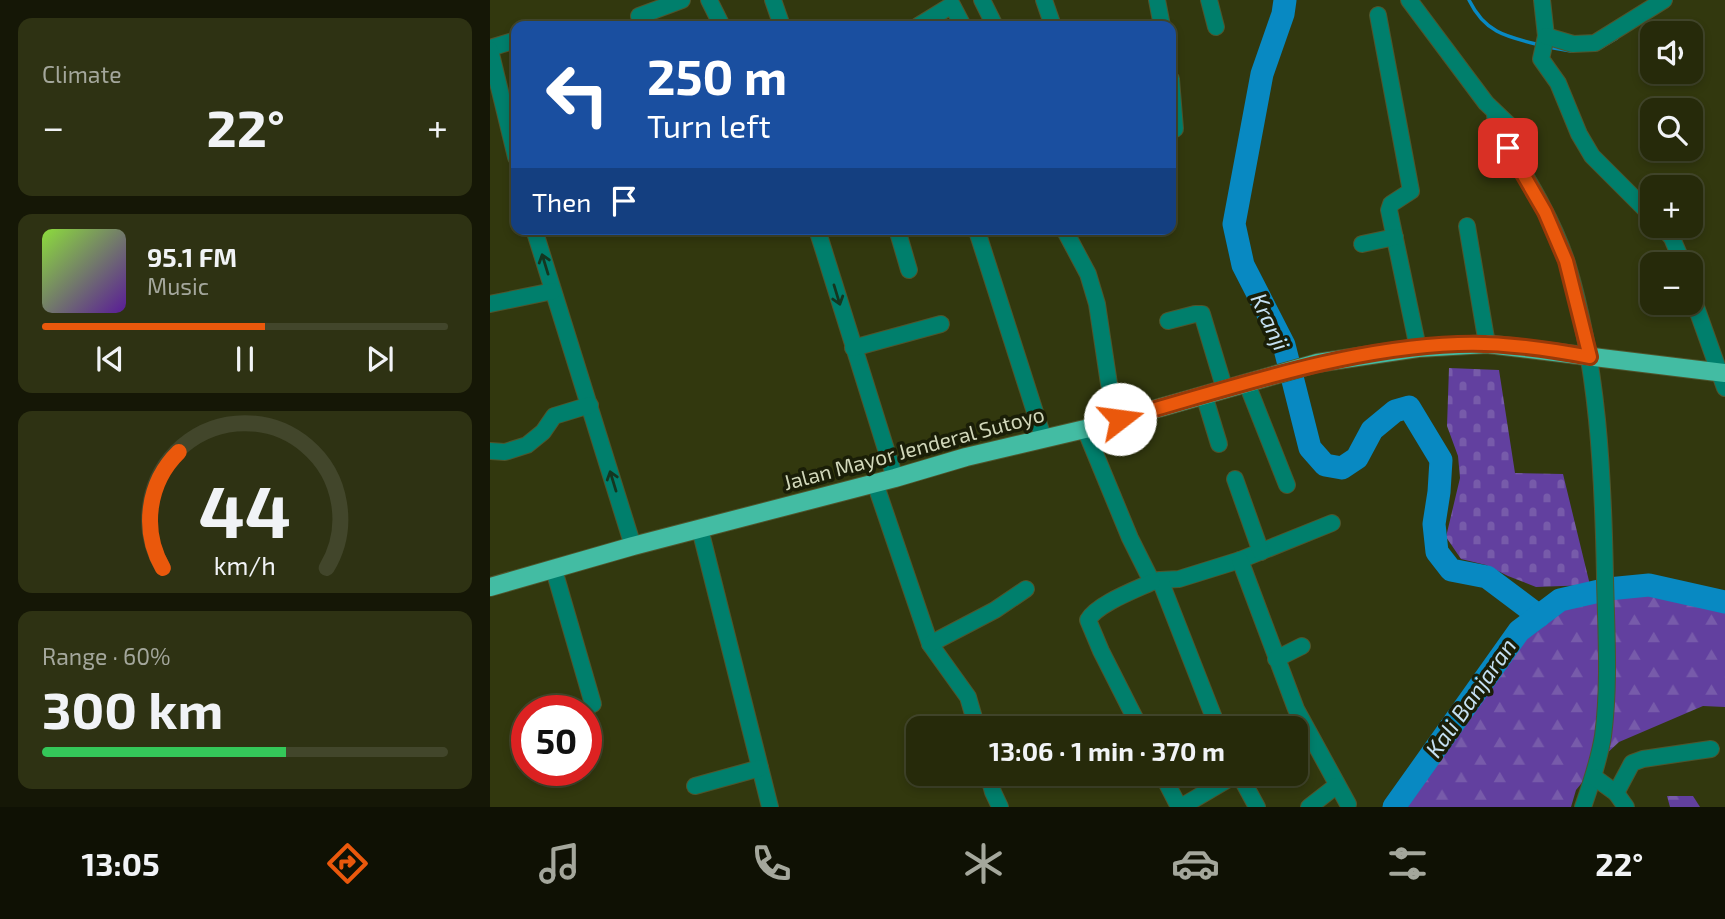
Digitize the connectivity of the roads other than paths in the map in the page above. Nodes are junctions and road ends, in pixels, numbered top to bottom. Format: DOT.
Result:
graph roads {
  1 [pos="682,0"];
  2 [pos="709,0"];
  3 [pos="773,0"];
  4 [pos="982,0"];
  5 [pos="1044,0"];
  6 [pos="1157,0"];
  7 [pos="1209,0"];
  8 [pos="1409,0"];
  9 [pos="1542,0"];
  10 [pos="1664,0"];
  11 [pos="956,3"];
  12 [pos="1378,15"];
  13 [pos="639,16"];
  14 [pos="720,21"];
  15 [pos="780,21"];
  16 [pos="926,21"];
  17 [pos="961,21"];
  18 [pos="992,21"];
  19 [pos="1051,21"];
  20 [pos="1161,21"];
  21 [pos="1216,27"];
  22 [pos="511,42"];
  23 [pos="1544,42"];
  24 [pos="490,49"];
  25 [pos="511,136"];
  26 [pos="1640,204"];
  27 [pos="1467,226"];
  28 [pos="536,235"];
  29 [pos="819,235"];
  30 [pos="899,235"];
  31 [pos="978,235"];
  32 [pos="1067,235"];
  33 [pos="1395,237"];
  34 [pos="1362,244"];
  35 [pos="909,270"];
  36 [pos="553,292"];
  37 [pos="490,304"];
  38 [pos="1699,315"];
  39 [pos="1168,321"];
  40 [pos="941,324"];
  41 [pos="1487,344"];
  42 [pos="853,348"];
  43 [pos="1418,348"];
  44 [pos="1594,357"];
  45 [pos="1723,378"];
  46 [pos="1249,383"];
  47 [pos="1225,390"];
  48 [pos="1204,395"];
  49 [pos="590,405"];
  50 [pos="1120,419"];
  51 [pos="1085,429"];
  52 [pos="1043,438"];
  53 [pos="1219,444"];
  54 [pos="490,451"];
  55 [pos="895,478"];
  56 [pos="1235,479"];
  57 [pos="875,483"];
  58 [pos="1287,485"];
  59 [pos="1332,523"];
  60 [pos="700,529"];
  61 [pos="633,546"];
  62 [pos="1261,552"];
  63 [pos="1240,560"];
  64 [pos="554,570"];
  65 [pos="1156,581"];
  66 [pos="490,587"];
  67 [pos="1026,589"];
  68 [pos="930,644"];
  69 [pos="1303,646"];
  70 [pos="1276,659"];
  71 [pos="590,695"];
  72 [pos="974,716"];
  73 [pos="1134,716"];
  74 [pos="1213,716"];
  75 [pos="1298,716"];
  76 [pos="1308,741"];
  77 [pos="1711,749"];
  78 [pos="760,768"];
  79 [pos="1594,777"];
  80 [pos="695,786"];
  81 [pos="991,786"];
  82 [pos="1169,786"];
  83 [pos="1217,786"];
  84 [pos="1245,786"];
  85 [pos="1336,786"];
  86 [pos="1621,800"];
  87 [pos="1348,804"];
  88 [pos="770,807"];
  89 [pos="1000,807"];
  90 [pos="1180,807"];
  91 [pos="1257,807"];
  92 [pos="1309,807"];
  93 [pos="1583,807"];
  1 -- 13 [label="street"];
  2 -- 14 [label="street"];
  3 -- 15 [label="street"];
  4 -- 18 [label="street"];
  5 -- 19 [label="street"];
  6 -- 20 [label="street"];
  7 -- 21 [label="street"];
  8 -- 44 [label="street"];
  9 -- 23 [label="street"];
  10 -- 23 [label="street"];
  11 -- 16 [label="street"];
  11 -- 17 [label="street"];
  12 -- 33 [label="street"];
  22 -- 24 [label="street"];
  23 -- 26 [label="street"];
  24 -- 25 [label="street"];
  27 -- 41 [label="street"];
  36 -- 28 [label="street, one-way"];
  29 -- 42 [label="street, one-way"];
  30 -- 35 [label="street"];
  31 -- 52 [label="street"];
  32 -- 50 [label="street"];
  33 -- 34 [label="street"];
  33 -- 43 [label="street"];
  36 -- 37 [label="street"];
  36 -- 49 [label="street"];
  38 -- 45 [label="street"];
  39 -- 47 [label="street"];
  40 -- 42 [label="street"];
  41 -- 43 [label="main road, Jalan Mayor Jenderal Sutoyo"];
  41 -- 44 [label="main road, Jalan Mayor Jenderal Sutoyo"];
  42 -- 55 [label="street"];
  43 -- 46 [label="main road, Jalan Mayor Jenderal Sutoyo"];
  44 -- 45 [label="main road, Jalan Mayor Jenderal Sutoyo"];
  44 -- 79 [label="street"];
  46 -- 47 [label="main road, Jalan Mayor Jenderal Sutoyo"];
  46 -- 58 [label="street"];
  47 -- 48 [label="main road, Jalan Mayor Jenderal Sutoyo"];
  48 -- 50 [label="main road, Jalan Mayor Jenderal Sutoyo"];
  48 -- 53 [label="street"];
  49 -- 54 [label="street"];
  61 -- 49 [label="street, one-way"];
  50 -- 51 [label="main road, Jalan Mayor Jenderal Sutoyo"];
  51 -- 52 [label="main road, Jalan Mayor Jenderal Sutoyo"];
  51 -- 65 [label="street"];
  52 -- 55 [label="main road, Jalan Mayor Jenderal Sutoyo"];
  55 -- 57 [label="main road, Jalan Mayor Jenderal Sutoyo"];
  56 -- 62 [label="street"];
  57 -- 60 [label="main road, Jalan Mayor Jenderal Sutoyo"];
  57 -- 68 [label="street"];
  59 -- 62 [label="street"];
  60 -- 61 [label="main road, Jalan Mayor Jenderal Sutoyo"];
  60 -- 78 [label="street"];
  61 -- 64 [label="main road, Jalan Mayor Jenderal Sutoyo"];
  62 -- 63 [label="street"];
  63 -- 65 [label="street"];
  63 -- 70 [label="street"];
  64 -- 66 [label="main road, Jalan Mayor Jenderal Sutoyo"];
  64 -- 71 [label="street"];
  65 -- 73 [label="street"];
  65 -- 74 [label="street"];
  67 -- 68 [label="street"];
  68 -- 72 [label="street"];
  69 -- 70 [label="street"];
  70 -- 75 [label="street"];
  76 -- 85 [label="street"];
  77 -- 86 [label="street"];
  78 -- 80 [label="street"];
  78 -- 88 [label="street"];
  79 -- 86 [label="street"];
  79 -- 93 [label="street"];
  81 -- 89 [label="street"];
  82 -- 90 [label="street"];
  83 -- 90 [label="street"];
  84 -- 91 [label="street"];
  85 -- 87 [label="street"];
  85 -- 92 [label="street"];
}
